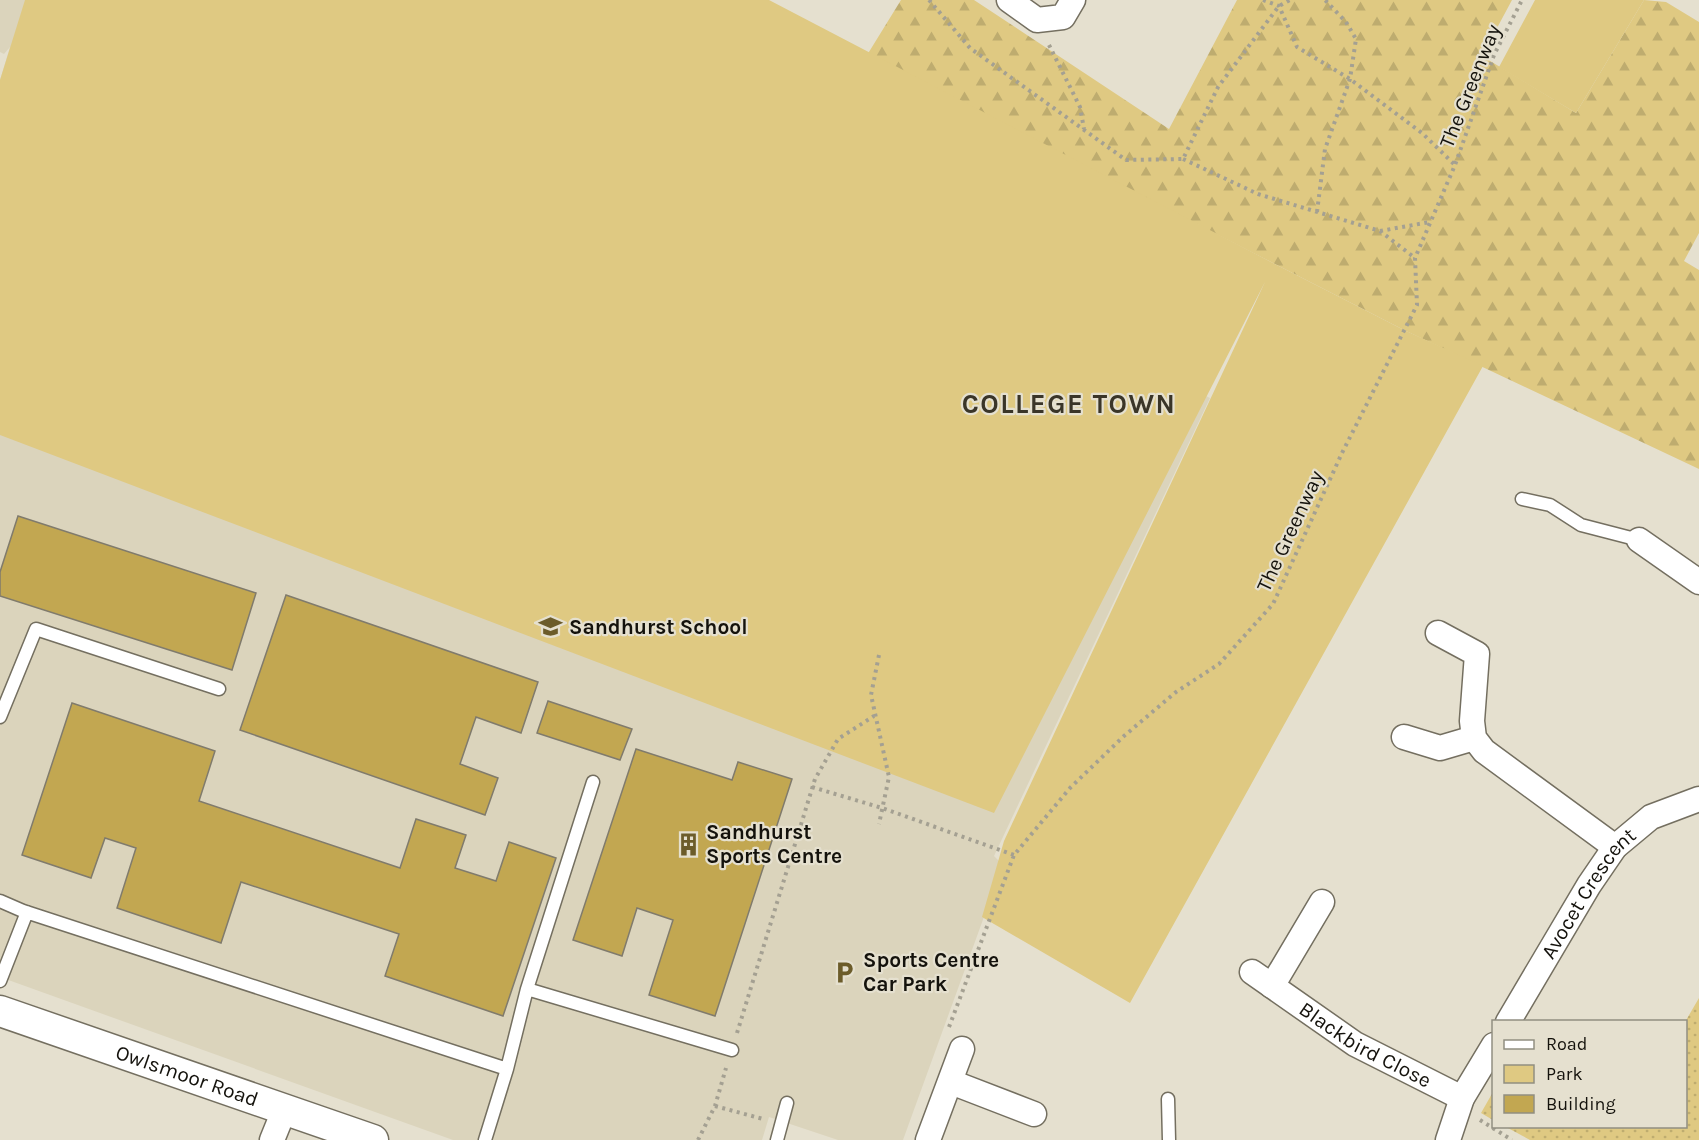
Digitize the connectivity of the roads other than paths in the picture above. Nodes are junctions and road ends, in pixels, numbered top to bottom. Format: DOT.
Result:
graph roads {
  1 [pos="1009,0"];
  2 [pos="1073,0"];
  3 [pos="1522,499"];
  4 [pos="1639,540"];
  5 [pos="1699,582"];
  6 [pos="1438,633"];
  7 [pos="219,688"];
  8 [pos="0,717"];
  9 [pos="1404,737"];
  10 [pos="1474,738"];
  11 [pos="592,782"];
  12 [pos="1699,799"];
  13 [pos="1615,847"];
  14 [pos="0,901"];
  15 [pos="1322,902"];
  16 [pos="27,912"];
  17 [pos="1252,972"];
  18 [pos="0,981"];
  19 [pos="1272,986"];
  20 [pos="527,989"];
  21 [pos="0,1011"];
  22 [pos="1509,1020"];
  23 [pos="1492,1048"];
  24 [pos="962,1049"];
  25 [pos="732,1050"];
  26 [pos="507,1069"];
  27 [pos="951,1082"];
  28 [pos="1168,1099"];
  29 [pos="1460,1103"];
  30 [pos="787,1104"];
  31 [pos="285,1108"];
  32 [pos="1034,1114"];
  33 [pos="272,1140"];
  34 [pos="374,1140"];
  35 [pos="485,1140"];
  36 [pos="777,1140"];
  37 [pos="928,1140"];
  38 [pos="1169,1140"];
  39 [pos="1448,1140"];
  1 -- 2 [label="street"];
  3 -- 4 [label="lane"];
  4 -- 5 [label="street"];
  6 -- 10 [label="street"];
  7 -- 8 [label="lane"];
  9 -- 10 [label="street"];
  10 -- 13 [label="street"];
  11 -- 20 [label="lane"];
  12 -- 13 [label="street, Avocet Crescent"];
  13 -- 22 [label="street, Avocet Crescent"];
  14 -- 16 [label="lane"];
  15 -- 19 [label="street"];
  16 -- 18 [label="lane"];
  16 -- 26 [label="lane"];
  17 -- 19 [label="street, Blackbird Close"];
  19 -- 29 [label="street, Blackbird Close"];
  20 -- 25 [label="lane"];
  20 -- 26 [label="lane"];
  21 -- 31 [label="street, Owlsmoor Road"];
  23 -- 29 [label="street"];
  24 -- 27 [label="street"];
  26 -- 35 [label="lane"];
  27 -- 32 [label="street"];
  27 -- 37 [label="street"];
  28 -- 38 [label="lane"];
  29 -- 39 [label="street"];
  30 -- 36 [label="lane"];
  31 -- 33 [label="street"];
  31 -- 34 [label="street, Owlsmoor Road"];
}
